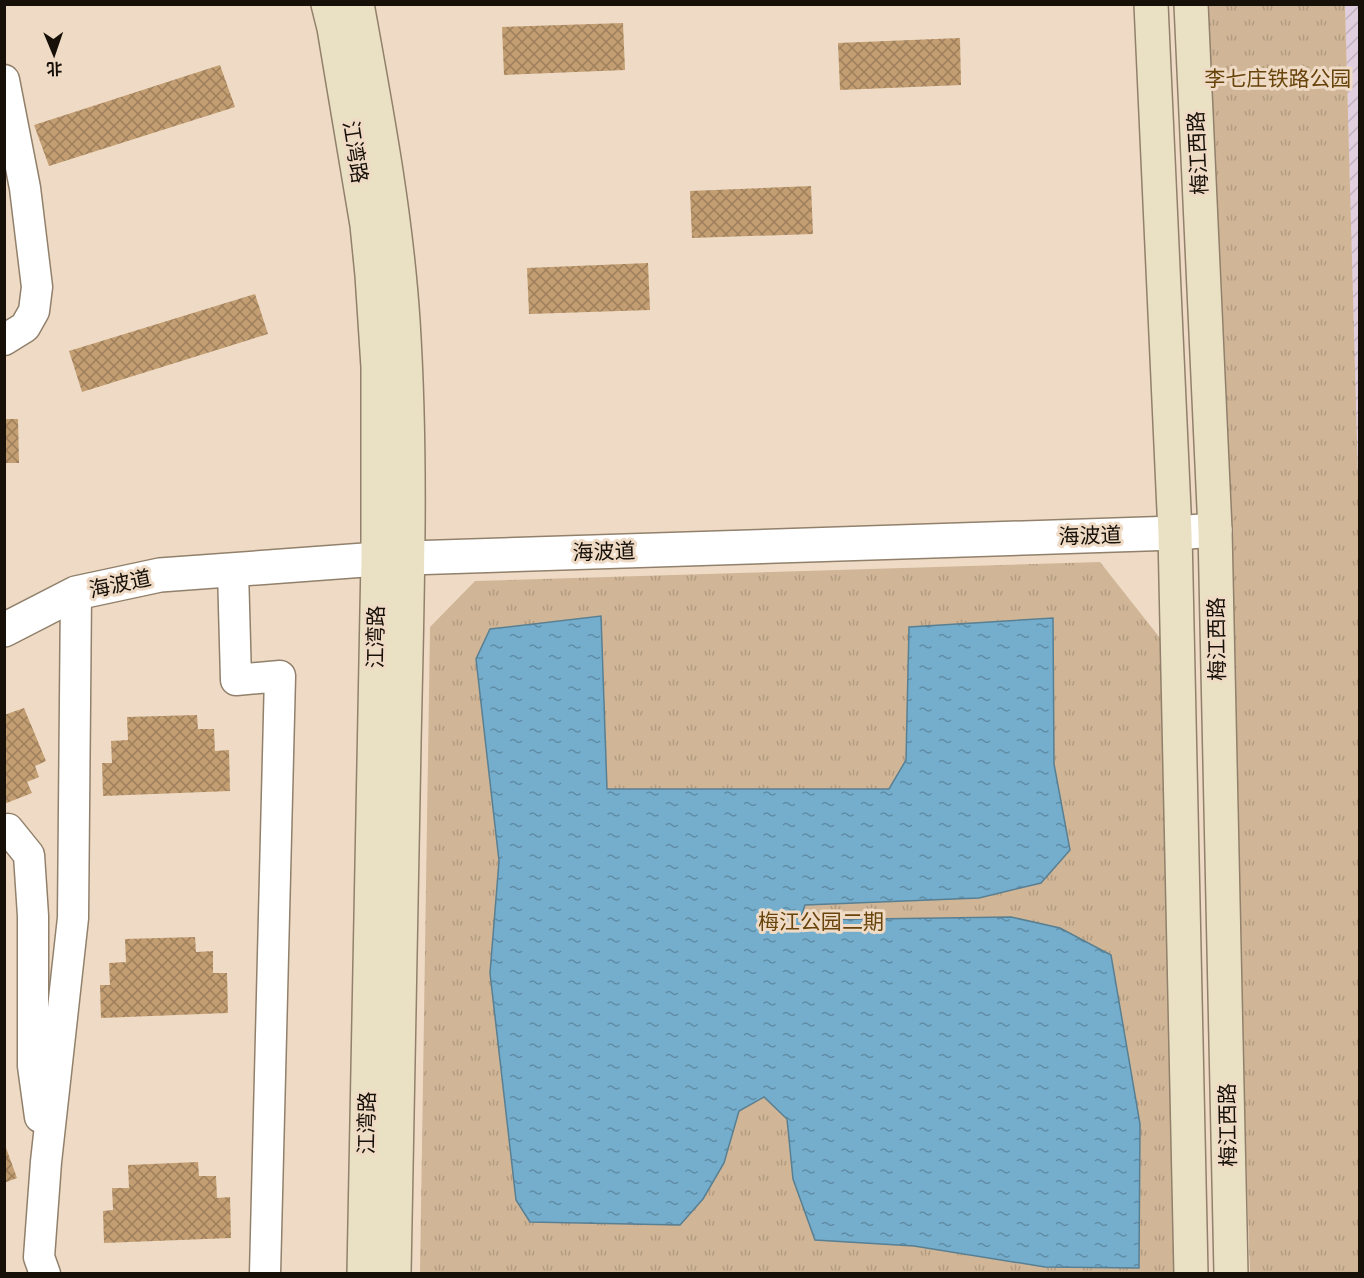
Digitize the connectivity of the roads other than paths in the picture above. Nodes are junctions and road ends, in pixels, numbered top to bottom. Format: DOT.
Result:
graph roads {
  1 [pos="328,4"];
  2 [pos="357,4"];
  3 [pos="1151,4"];
  4 [pos="1191,4"];
  5 [pos="4,80"];
  6 [pos="4,340"];
  7 [pos="1215,530"];
  8 [pos="1175,533"];
  9 [pos="393,559"];
  10 [pos="233,570"];
  11 [pos="76,593"];
  12 [pos="4,630"];
  13 [pos="4,831"];
  14 [pos="46,1162"];
  15 [pos="45,1274"];
  16 [pos="265,1274"];
  17 [pos="363,1274"];
  18 [pos="393,1274"];
  19 [pos="1191,1274"];
  20 [pos="1231,1274"];
  1 -- 9 [label="main road, 江湾路"];
  2 -- 9 [label="main road, 江湾路"];
  3 -- 8 [label="main road, 梅江西路"];
  4 -- 7 [label="main road, 梅江西路"];
  5 -- 6 [label="street"];
  7 -- 8 [label="street, 海波道"];
  7 -- 20 [label="main road, 梅江西路"];
  8 -- 9 [label="street, 海波道"];
  8 -- 19 [label="main road, 梅江西路"];
  9 -- 10 [label="street, 海波道"];
  9 -- 17 [label="main road, 江湾路"];
  9 -- 18 [label="main road, 江湾路"];
  10 -- 11 [label="street, 海波道"];
  10 -- 16 [label="street"];
  11 -- 12 [label="street, 海波道"];
  11 -- 14 [label="street"];
  13 -- 14 [label="street"];
  14 -- 15 [label="street"];
}
